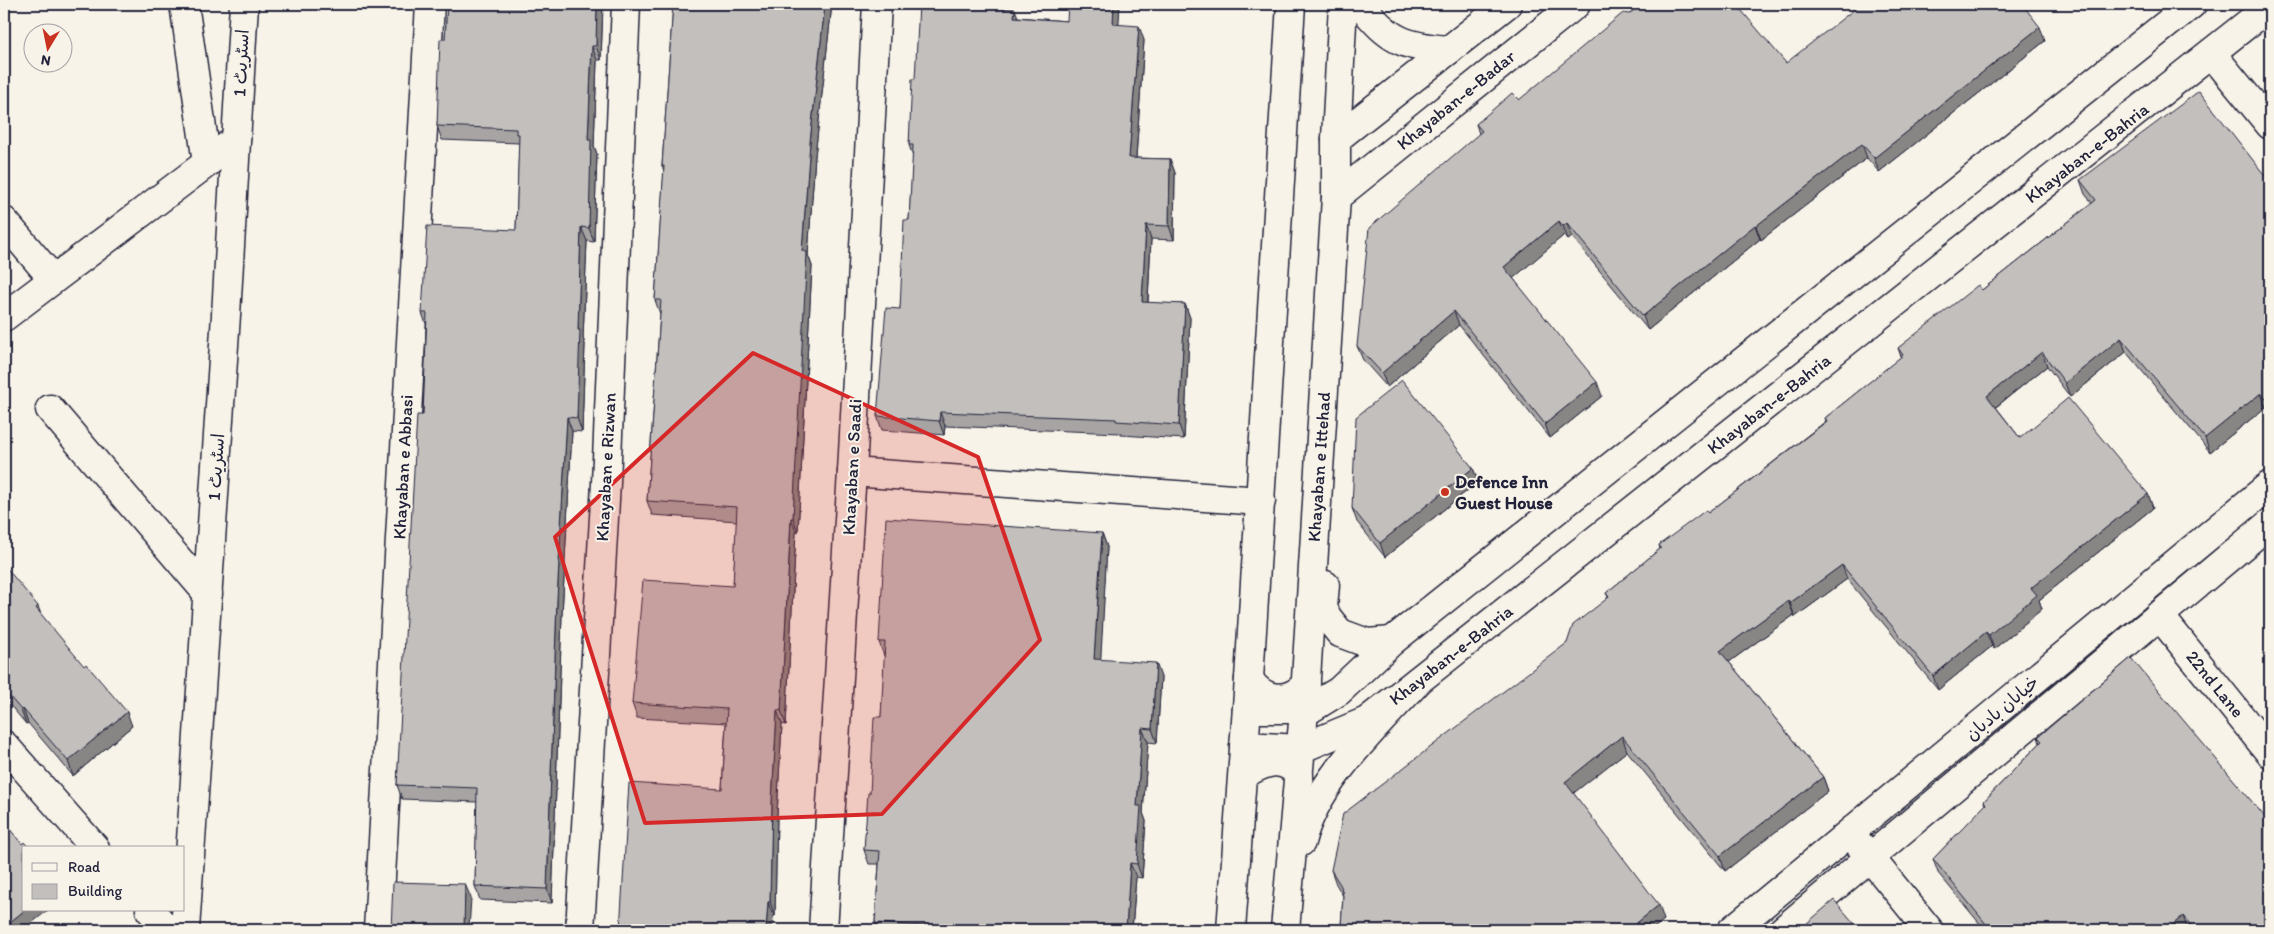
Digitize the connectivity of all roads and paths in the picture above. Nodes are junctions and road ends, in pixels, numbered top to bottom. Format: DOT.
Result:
graph roads {
  1 [pos="184,4"];
  2 [pos="244,4"];
  3 [pos="430,4"];
  4 [pos="626,4"];
  5 [pos="877,4"];
  6 [pos="1291,4"];
  7 [pos="1343,4"];
  8 [pos="1361,4"];
  9 [pos="1507,4"];
  10 [pos="1576,4"];
  11 [pos="2270,6"];
  12 [pos="2181,7"];
  13 [pos="1448,50"];
  14 [pos="2212,54"];
  15 [pos="2270,125"];
  16 [pos="236,139"];
  17 [pos="1336,139"];
  18 [pos="207,163"];
  19 [pos="1336,196"];
  20 [pos="4,221"];
  21 [pos="53,279"];
  22 [pos="4,317"];
  23 [pos="1324,385"];
  24 [pos="50,409"];
  25 [pos="852,472"];
  26 [pos="2270,485"];
  27 [pos="1261,501"];
  28 [pos="2270,523"];
  29 [pos="208,594"];
  30 [pos="2159,615"];
  31 [pos="1392,641"];
  32 [pos="1249,679"];
  33 [pos="1418,681"];
  34 [pos="1306,684"];
  35 [pos="1339,691"];
  36 [pos="1247,709"];
  37 [pos="1304,711"];
  38 [pos="1367,721"];
  39 [pos="4,745"];
  40 [pos="1244,746"];
  41 [pos="1300,749"];
  42 [pos="2270,753"];
  43 [pos="1242,774"];
  44 [pos="1299,776"];
  45 [pos="1851,834"];
  46 [pos="93,846"];
  47 [pos="1870,859"];
  48 [pos="1286,900"];
  49 [pos="152,912"];
  50 [pos="168,930"];
  51 [pos="185,930"];
  52 [pos="378,930"];
  53 [pos="580,930"];
  54 [pos="823,930"];
  55 [pos="1231,930"];
  56 [pos="1285,930"];
  57 [pos="1732,930"];
  58 [pos="1783,930"];
  59 [pos="1929,930"];
  1 -- 18 [label="street"];
  2 -- 16 [label="street, اسٹریٹ 1"];
  3 -- 52 [label="street, Khayaban e Abbasi"];
  4 -- 53 [label="street, Khayaban e Rizwan"];
  5 -- 25 [label="street, Khayaban e Saadi"];
  6 -- 27 [label="street"];
  7 -- 17 [label="street, Khayaban e Ittehad"];
  8 -- 13 [label="street"];
  9 -- 13 [label="street"];
  10 -- 19 [label="street, Khayaban-e-Badar"];
  11 -- 14 [label="street, Khayaban-e-Bahria"];
  12 -- 31 [label="street"];
  13 -- 17 [label="street"];
  14 -- 15 [label="street"];
  14 -- 33 [label="street, Khayaban-e-Bahria"];
  16 -- 18 [label="street"];
  16 -- 29 [label="street, اسٹریٹ 1"];
  17 -- 19 [label="street, Khayaban e Ittehad"];
  18 -- 21 [label="street"];
  19 -- 23 [label="street, Khayaban e Ittehad"];
  20 -- 21 [label="street"];
  21 -- 22 [label="street"];
  23 -- 31 [label="street"];
  23 -- 34 [label="street, Khayaban e Ittehad"];
  24 -- 29 [label="street"];
  25 -- 27 [label="street"];
  25 -- 54 [label="street, Khayaban e Saadi"];
  26 -- 45 [label="street, خیابان بادبان"];
  27 -- 32 [label="street"];
  28 -- 30 [label="street, خیابان بادبان"];
  29 -- 51 [label="street, اسٹریٹ 1"];
  30 -- 42 [label="street, 22nd Lane"];
  30 -- 47 [label="street, خیابان بادبان"];
  31 -- 35 [label="street"];
  32 -- 34 [label="street"];
  32 -- 36 [label="street"];
  33 -- 38 [label="street, Khayaban-e-Bahria"];
  33 -- 48 [label="street"];
  34 -- 37 [label="street, Khayaban e Ittehad"];
  35 -- 37 [label="street"];
  35 -- 38 [label="street"];
  36 -- 37 [label="street"];
  36 -- 40 [label="street"];
  37 -- 41 [label="street, Khayaban e Ittehad"];
  38 -- 41 [label="street, Khayaban-e-Bahria"];
  39 -- 46 [label="street"];
  40 -- 41 [label="street, Khayaban-e-Bahria"];
  40 -- 43 [label="street"];
  41 -- 44 [label="street, Khayaban e Ittehad"];
  43 -- 44 [label="street"];
  43 -- 55 [label="street"];
  44 -- 48 [label="street, Khayaban e Ittehad"];
  45 -- 47 [label="street"];
  45 -- 57 [label="street, خیابان بادبان"];
  47 -- 58 [label="street, خیابان بادبان"];
  47 -- 59 [label="street"];
  48 -- 56 [label="street, Khayaban e Ittehad"];
  49 -- 50 [label="street"];
}
